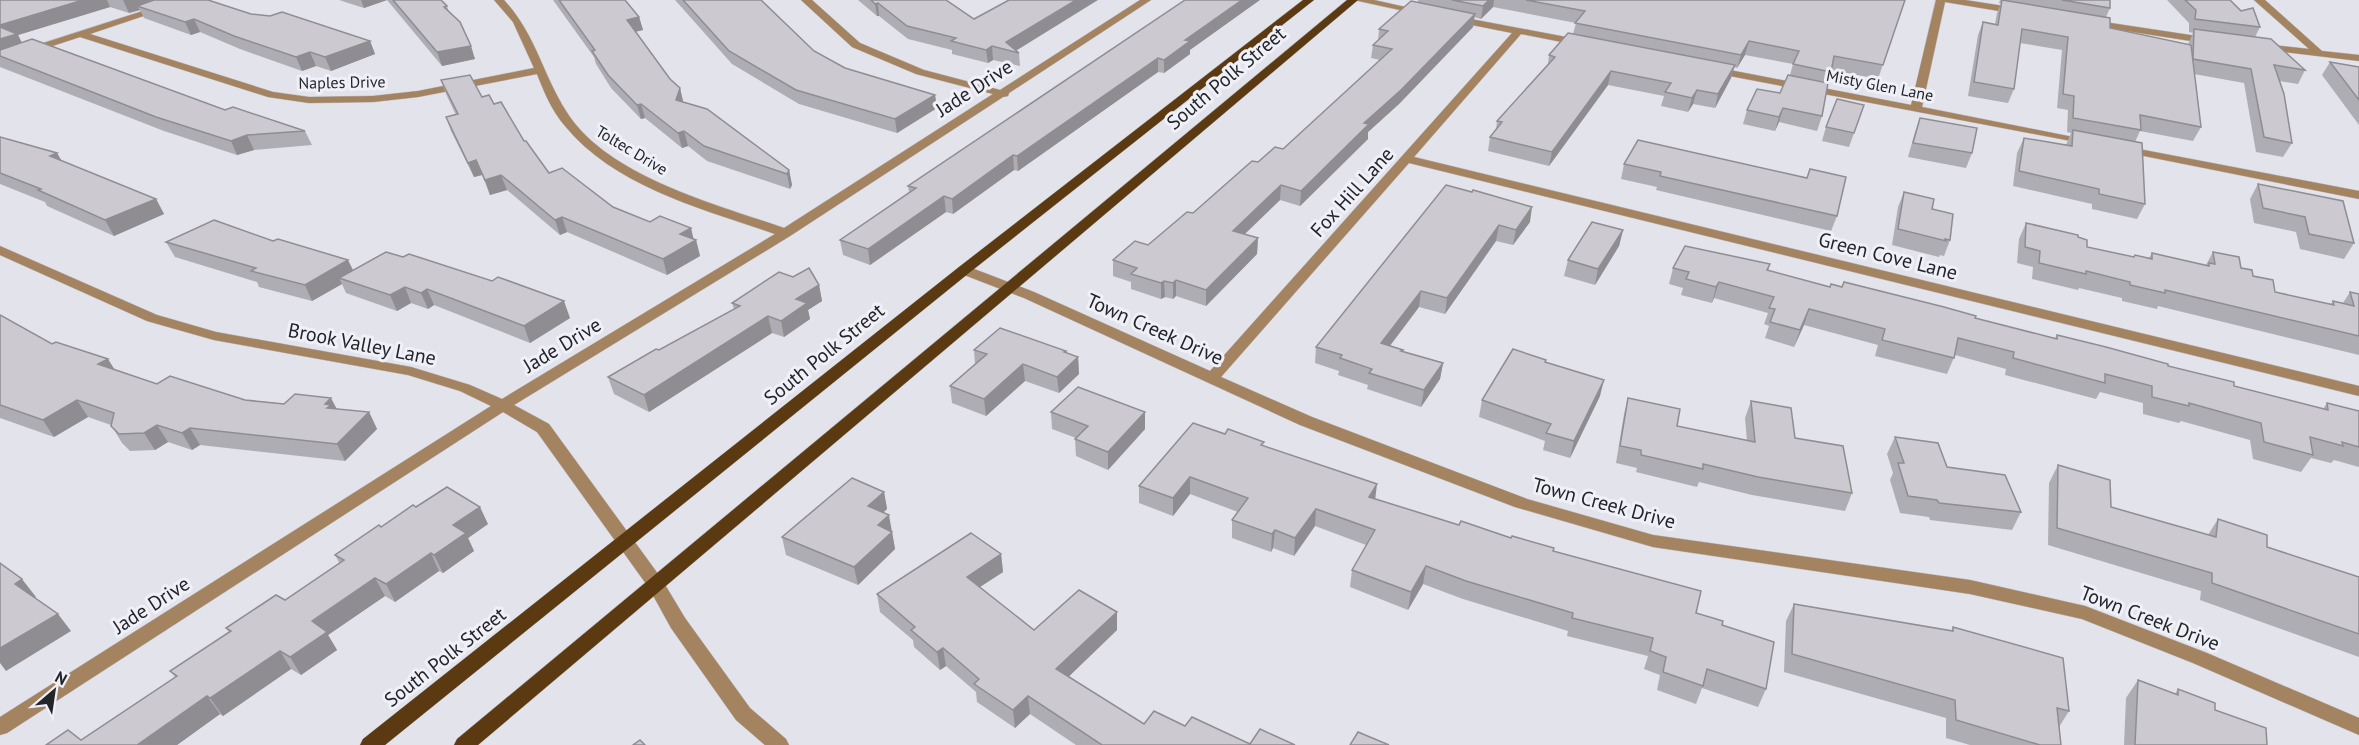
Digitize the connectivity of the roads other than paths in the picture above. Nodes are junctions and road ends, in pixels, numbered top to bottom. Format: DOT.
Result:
graph roads {
  1 [pos="186,0"];
  2 [pos="499,0"];
  3 [pos="806,0"];
  4 [pos="1146,0"];
  5 [pos="1309,0"];
  6 [pos="1353,0"];
  7 [pos="1359,0"];
  8 [pos="1941,0"];
  9 [pos="1947,0"];
  10 [pos="2259,0"];
  11 [pos="2026,13"];
  12 [pos="2082,22"];
  13 [pos="1520,31"];
  14 [pos="80,34"];
  15 [pos="2221,42"];
  16 [pos="1589,45"];
  17 [pos="2254,46"];
  18 [pos="2319,53"];
  19 [pos="2359,58"];
  20 [pos="0,60"];
  21 [pos="1705,68"];
  22 [pos="539,70"];
  23 [pos="1004,94"];
  24 [pos="1916,109"];
  25 [pos="1408,159"];
  26 [pos="2359,195"];
  27 [pos="785,233"];
  28 [pos="0,250"];
  29 [pos="964,270"];
  30 [pos="1009,288"];
  31 [pos="1212,378"];
  32 [pos="2359,391"];
  33 [pos="503,405"];
  34 [pos="625,543"];
  35 [pos="656,583"];
  36 [pos="0,727"];
  37 [pos="2359,727"];
  38 [pos="370,745"];
  39 [pos="464,745"];
  40 [pos="779,745"];
  1 -- 14 [label="street"];
  2 -- 22 [label="street, Toltec Drive"];
  3 -- 23 [label="street"];
  4 -- 23 [label="street, Jade Drive"];
  5 -- 29 [label="main road, South Polk Street"];
  6 -- 30 [label="main road, South Polk Street"];
  7 -- 13 [label="street"];
  8 -- 24 [label="street"];
  9 -- 11 [label="street"];
  10 -- 18 [label="street"];
  12 -- 15 [label="street"];
  13 -- 16 [label="street"];
  13 -- 25 [label="street, Fox Hill Lane"];
  14 -- 20 [label="street"];
  14 -- 22 [label="street, Naples Drive"];
  17 -- 18 [label="street"];
  18 -- 19 [label="street"];
  21 -- 24 [label="street, Misty Glen Lane"];
  22 -- 27 [label="street, Toltec Drive"];
  23 -- 27 [label="street, Jade Drive"];
  24 -- 26 [label="street, Misty Glen Lane"];
  25 -- 31 [label="street, Fox Hill Lane"];
  25 -- 32 [label="street, Green Cove Lane"];
  27 -- 33 [label="street, Jade Drive"];
  28 -- 33 [label="street, Brook Valley Lane"];
  29 -- 30 [label="street, Town Creek Drive"];
  29 -- 34 [label="main road, South Polk Street"];
  30 -- 31 [label="street, Town Creek Drive"];
  30 -- 35 [label="main road, South Polk Street"];
  31 -- 37 [label="street, Town Creek Drive"];
  33 -- 34 [label="street, Brook Valley Lane"];
  33 -- 36 [label="street, Jade Drive"];
  34 -- 35 [label="street, Brook Valley Lane"];
  34 -- 38 [label="main road, South Polk Street"];
  35 -- 39 [label="main road, South Polk Street"];
  35 -- 40 [label="street, Brook Valley Lane"];
}
